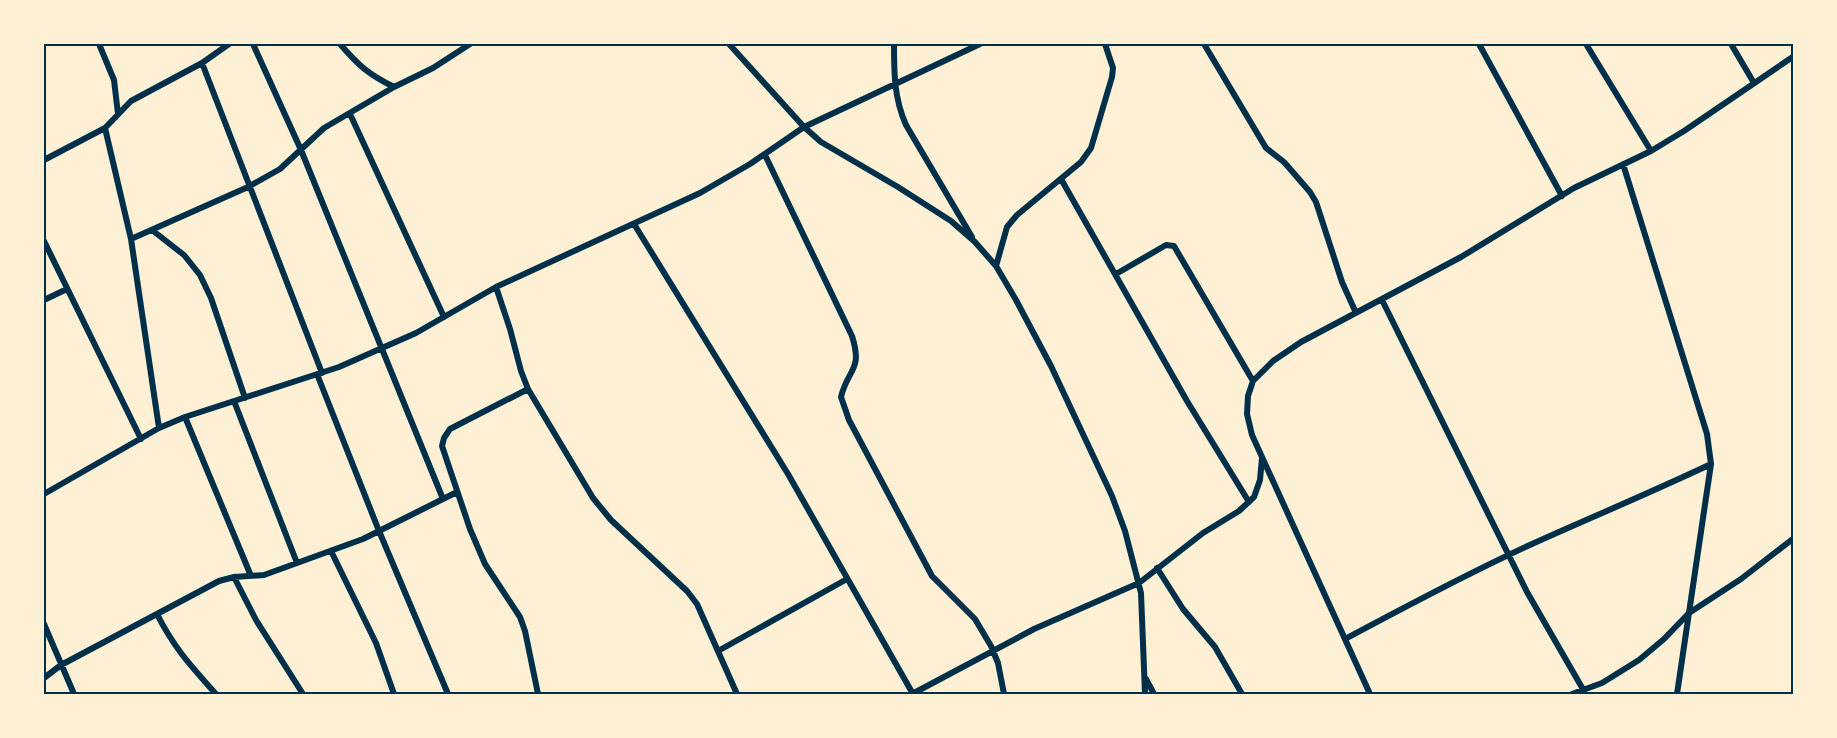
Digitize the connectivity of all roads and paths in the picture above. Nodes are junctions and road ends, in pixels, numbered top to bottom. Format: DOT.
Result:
graph roads {
  1 [pos="99,44"];
  2 [pos="229,44"];
  3 [pos="253,44"];
  4 [pos="340,44"];
  5 [pos="470,44"];
  6 [pos="729,44"];
  7 [pos="894,44"];
  8 [pos="980,44"];
  9 [pos="1105,44"];
  10 [pos="1204,44"];
  11 [pos="1479,44"];
  12 [pos="1586,44"];
  13 [pos="1731,44"];
  14 [pos="1794,56"];
  15 [pos="202,63"];
  16 [pos="1754,83"];
  17 [pos="894,84"];
  18 [pos="394,87"];
  19 [pos="118,114"];
  20 [pos="350,114"];
  21 [pos="804,127"];
  22 [pos="105,128"];
  23 [pos="301,150"];
  24 [pos="1652,151"];
  25 [pos="765,154"];
  26 [pos="44,160"];
  27 [pos="1623,164"];
  28 [pos="1061,179"];
  29 [pos="250,186"];
  30 [pos="1562,196"];
  31 [pos="634,224"];
  32 [pos="152,230"];
  33 [pos="131,239"];
  34 [pos="44,241"];
  35 [pos="975,242"];
  36 [pos="996,266"];
  37 [pos="1116,274"];
  38 [pos="495,287"];
  39 [pos="67,289"];
  40 [pos="44,300"];
  41 [pos="1382,300"];
  42 [pos="1356,313"];
  43 [pos="444,317"];
  44 [pos="382,350"];
  45 [pos="319,374"];
  46 [pos="1253,381"];
  47 [pos="528,389"];
  48 [pos="245,398"];
  49 [pos="234,401"];
  50 [pos="185,417"];
  51 [pos="159,428"];
  52 [pos="141,439"];
  53 [pos="1262,458"];
  54 [pos="1711,465"];
  55 [pos="457,492"];
  56 [pos="44,494"];
  57 [pos="443,499"];
  58 [pos="1249,502"];
  59 [pos="379,531"];
  60 [pos="1794,538"];
  61 [pos="332,551"];
  62 [pos="1509,556"];
  63 [pos="297,563"];
  64 [pos="1157,568"];
  65 [pos="251,576"];
  66 [pos="234,577"];
  67 [pos="847,579"];
  68 [pos="1139,583"];
  69 [pos="1689,613"];
  70 [pos="157,614"];
  71 [pos="44,624"];
  72 [pos="1345,639"];
  73 [pos="718,651"];
  74 [pos="993,651"];
  75 [pos="61,665"];
  76 [pos="1144,677"];
  77 [pos="44,678"];
  78 [pos="1584,691"];
  79 [pos="538,693"];
  80 [pos="74,694"];
  81 [pos="216,694"];
  82 [pos="303,694"];
  83 [pos="394,694"];
  84 [pos="448,694"];
  85 [pos="737,694"];
  86 [pos="912,694"];
  87 [pos="1004,694"];
  88 [pos="1145,694"];
  89 [pos="1154,694"];
  90 [pos="1242,694"];
  91 [pos="1370,694"];
  92 [pos="1572,694"];
  93 [pos="1677,694"];
  1 -- 19 [label="street"];
  2 -- 15 [label="street"];
  3 -- 23 [label="street"];
  4 -- 18 [label="street"];
  5 -- 18 [label="street"];
  6 -- 21 [label="street"];
  7 -- 17 [label="street"];
  8 -- 17 [label="street"];
  9 -- 28 [label="street"];
  10 -- 42 [label="street"];
  11 -- 30 [label="street"];
  12 -- 24 [label="street"];
  13 -- 16 [label="street"];
  14 -- 16 [label="street"];
  15 -- 19 [label="street"];
  15 -- 29 [label="street"];
  16 -- 24 [label="street"];
  17 -- 21 [label="street"];
  17 -- 35 [label="street"];
  18 -- 20 [label="street"];
  19 -- 22 [label="street"];
  20 -- 23 [label="street"];
  20 -- 43 [label="street"];
  21 -- 25 [label="street"];
  21 -- 35 [label="street"];
  22 -- 26 [label="street"];
  22 -- 33 [label="street"];
  23 -- 29 [label="street"];
  23 -- 44 [label="street"];
  24 -- 27 [label="street"];
  25 -- 31 [label="street"];
  25 -- 74 [label="street"];
  27 -- 30 [label="street"];
  27 -- 54 [label="street"];
  28 -- 36 [label="street"];
  28 -- 37 [label="street"];
  29 -- 32 [label="street"];
  29 -- 45 [label="street"];
  30 -- 41 [label="street"];
  31 -- 38 [label="street"];
  31 -- 67 [label="street"];
  32 -- 33 [label="street"];
  32 -- 48 [label="street"];
  33 -- 51 [label="street"];
  34 -- 39 [label="street"];
  35 -- 36 [label="street"];
  36 -- 68 [label="street"];
  37 -- 46 [label="street"];
  37 -- 58 [label="street"];
  38 -- 43 [label="street"];
  38 -- 47 [label="street"];
  39 -- 40 [label="street"];
  39 -- 52 [label="street"];
  41 -- 42 [label="street"];
  41 -- 62 [label="street"];
  42 -- 46 [label="street"];
  43 -- 44 [label="street"];
  44 -- 45 [label="street"];
  44 -- 57 [label="street"];
  45 -- 48 [label="street"];
  45 -- 59 [label="street"];
  46 -- 53 [label="street"];
  47 -- 55 [label="street"];
  47 -- 73 [label="street"];
  48 -- 49 [label="street"];
  49 -- 50 [label="street"];
  49 -- 63 [label="street"];
  50 -- 51 [label="street"];
  50 -- 65 [label="street"];
  51 -- 52 [label="street"];
  52 -- 56 [label="street"];
  53 -- 58 [label="street"];
  53 -- 72 [label="street"];
  54 -- 62 [label="street"];
  54 -- 69 [label="street"];
  55 -- 57 [label="street"];
  55 -- 79 [label="street"];
  57 -- 59 [label="street"];
  58 -- 64 [label="street"];
  59 -- 61 [label="street"];
  59 -- 84 [label="street"];
  60 -- 69 [label="street"];
  61 -- 63 [label="street"];
  61 -- 83 [label="street"];
  62 -- 72 [label="street"];
  62 -- 78 [label="street"];
  63 -- 65 [label="street"];
  64 -- 68 [label="street"];
  64 -- 90 [label="street"];
  65 -- 66 [label="street"];
  66 -- 70 [label="street"];
  66 -- 82 [label="street"];
  67 -- 73 [label="street"];
  67 -- 86 [label="street"];
  68 -- 74 [label="street"];
  68 -- 76 [label="street"];
  69 -- 78 [label="street"];
  69 -- 93 [label="street"];
  70 -- 75 [label="street"];
  70 -- 81 [label="street"];
  71 -- 75 [label="street"];
  72 -- 91 [label="street"];
  73 -- 85 [label="street"];
  74 -- 86 [label="street"];
  74 -- 87 [label="street"];
  75 -- 77 [label="street"];
  75 -- 80 [label="street"];
  76 -- 88 [label="street"];
  76 -- 89 [label="street"];
  78 -- 92 [label="street"];
}
